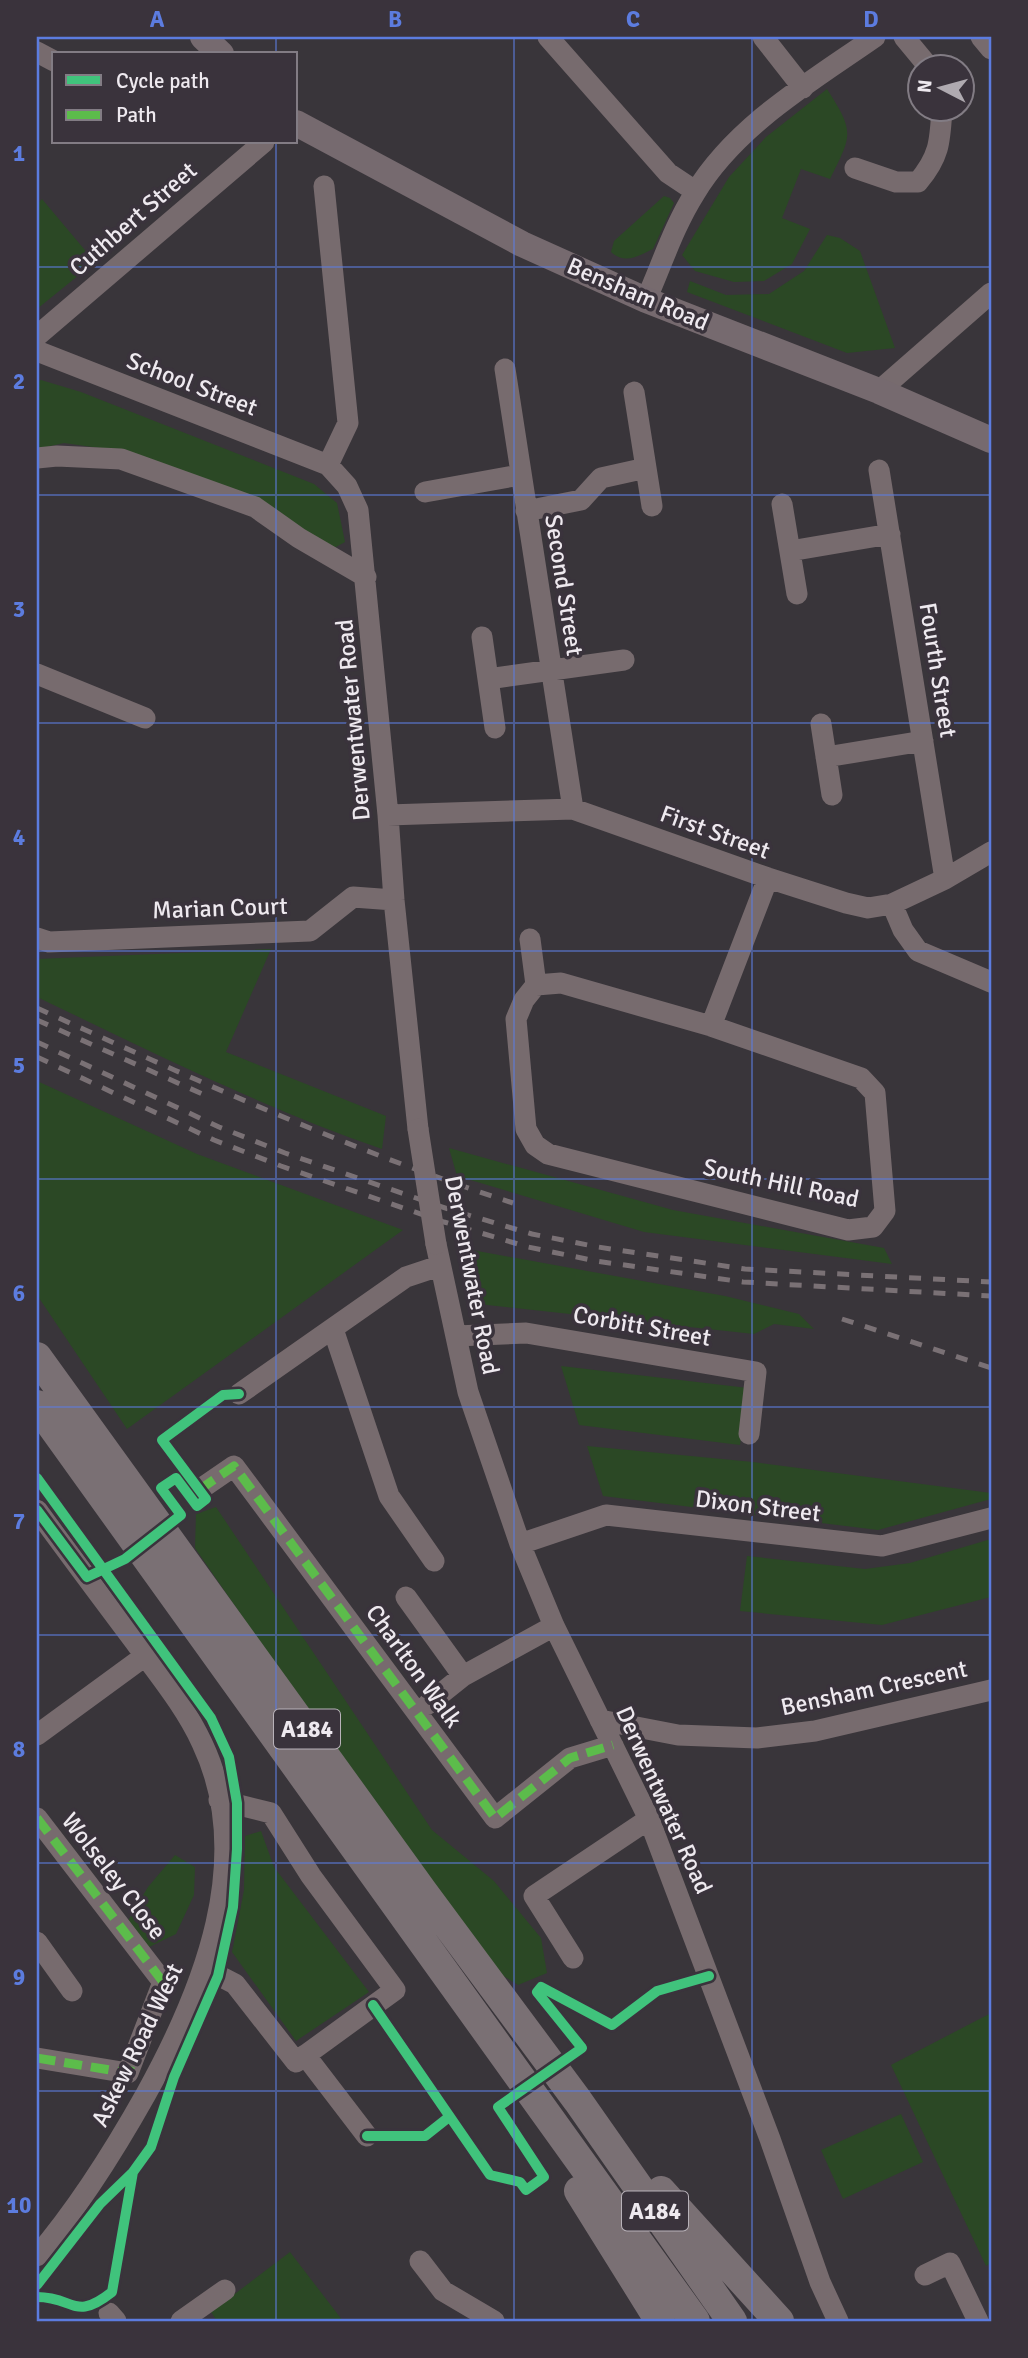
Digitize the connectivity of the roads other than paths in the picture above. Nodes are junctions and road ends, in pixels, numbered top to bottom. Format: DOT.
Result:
graph roads {
  1 [pos="203,37"];
  2 [pos="548,37"];
  3 [pos="763,37"];
  4 [pos="875,37"];
  5 [pos="904,37"];
  6 [pos="981,37"];
  7 [pos="991,49"];
  8 [pos="219,52"];
  9 [pos="916,52"];
  10 [pos="803,88"];
  11 [pos="942,122"];
  12 [pos="298,124"];
  13 [pos="262,144"];
  14 [pos="855,167"];
  15 [pos="324,186"];
  16 [pos="695,191"];
  17 [pos="991,293"];
  18 [pos="646,300"];
  19 [pos="37,336"];
  20 [pos="37,351"];
  21 [pos="505,369"];
  22 [pos="879,391"];
  23 [pos="634,392"];
  24 [pos="991,440"];
  25 [pos="37,458"];
  26 [pos="328,466"];
  27 [pos="646,468"];
  28 [pos="880,470"];
  29 [pos="520,475"];
  30 [pos="425,492"];
  31 [pos="782,504"];
  32 [pos="652,506"];
  33 [pos="526,511"];
  34 [pos="890,534"];
  35 [pos="790,551"];
  36 [pos="366,577"];
  37 [pos="797,594"];
  38 [pos="482,637"];
  39 [pos="624,660"];
  40 [pos="551,670"];
  41 [pos="37,674"];
  42 [pos="488,679"];
  43 [pos="145,718"];
  44 [pos="821,724"];
  45 [pos="495,728"];
  46 [pos="923,741"];
  47 [pos="826,757"];
  48 [pos="832,795"];
  49 [pos="573,808"];
  50 [pos="388,815"];
  51 [pos="991,852"];
  52 [pos="768,878"];
  53 [pos="945,879"];
  54 [pos="394,900"];
  55 [pos="892,904"];
  56 [pos="37,938"];
  57 [pos="530,939"];
  58 [pos="991,982"];
  59 [pos="536,985"];
  60 [pos="711,1026"];
  61 [pos="439,1266"];
  62 [pos="333,1329"];
  63 [pos="456,1336"];
  64 [pos="37,1344"];
  65 [pos="37,1357"];
  66 [pos="239,1394"];
  67 [pos="37,1405"];
  68 [pos="75,1409"];
  69 [pos="749,1434"];
  70 [pos="199,1490"];
  71 [pos="37,1510"];
  72 [pos="991,1518"];
  73 [pos="520,1544"];
  74 [pos="434,1560"];
  75 [pos="406,1597"];
  76 [pos="554,1626"];
  77 [pos="145,1656"];
  78 [pos="463,1676"];
  79 [pos="991,1690"];
  80 [pos="428,1703"];
  81 [pos="600,1720"];
  82 [pos="37,1735"];
  83 [pos="612,1745"];
  84 [pos="219,1800"];
  85 [pos="37,1818"];
  86 [pos="649,1819"];
  87 [pos="37,1942"];
  88 [pos="432,1954"];
  89 [pos="573,1958"];
  90 [pos="204,1968"];
  91 [pos="72,1991"];
  92 [pos="305,2055"];
  93 [pos="37,2058"];
  94 [pos="578,2101"];
  95 [pos="367,2136"];
  96 [pos="37,2256"];
  97 [pos="420,2261"];
  98 [pos="925,2276"];
  99 [pos="225,2290"];
  100 [pos="181,2321"];
  101 [pos="494,2321"];
  102 [pos="660,2321"];
  103 [pos="695,2321"];
  104 [pos="732,2321"];
  105 [pos="779,2321"];
  106 [pos="838,2321"];
  107 [pos="978,2321"];
  1 -- 8 [label="main road"];
  2 -- 16 [label="street"];
  3 -- 10 [label="street"];
  4 -- 10 [label="street"];
  5 -- 9 [label="street"];
  6 -- 7 [label="street"];
  10 -- 16 [label="street"];
  11 -- 14 [label="street"];
  12 -- 18 [label="main road, Bensham Road"];
  13 -- 19 [label="street, Cuthbert Street"];
  15 -- 26 [label="street"];
  16 -- 18 [label="street"];
  17 -- 22 [label="street"];
  18 -- 22 [label="main road, Bensham Road"];
  20 -- 26 [label="street, School Street"];
  21 -- 29 [label="street, Second Street"];
  22 -- 24 [label="main road, Bensham Road"];
  23 -- 27 [label="street"];
  25 -- 36 [label="street"];
  26 -- 36 [label="street, Derwentwater Road"];
  27 -- 32 [label="street"];
  27 -- 33 [label="street"];
  28 -- 34 [label="street, Fourth Street"];
  29 -- 30 [label="street"];
  29 -- 33 [label="street, Second Street"];
  31 -- 35 [label="street"];
  33 -- 40 [label="street, Second Street"];
  34 -- 35 [label="street"];
  34 -- 46 [label="street, Fourth Street"];
  35 -- 37 [label="street"];
  36 -- 50 [label="street, Derwentwater Road"];
  38 -- 42 [label="street"];
  39 -- 40 [label="street"];
  40 -- 42 [label="street"];
  40 -- 49 [label="street, Second Street"];
  41 -- 43 [label="street"];
  42 -- 45 [label="street"];
  44 -- 47 [label="street"];
  46 -- 47 [label="street"];
  46 -- 53 [label="street, Fourth Street"];
  47 -- 48 [label="street"];
  49 -- 50 [label="street, First Street"];
  49 -- 52 [label="street, First Street"];
  50 -- 54 [label="street, Derwentwater Road"];
  51 -- 53 [label="street"];
  52 -- 55 [label="street, First Street"];
  52 -- 60 [label="street"];
  53 -- 55 [label="street"];
  54 -- 56 [label="street, Marian Court"];
  54 -- 61 [label="street, Derwentwater Road, bridge"];
  55 -- 58 [label="street"];
  57 -- 59 [label="street"];
  59 -- 60 [label="street, South Hill Road"];
  59 -- 60 [label="street, South Hill Road"];
  61 -- 62 [label="street"];
  61 -- 63 [label="street, Derwentwater Road"];
  62 -- 66 [label="street"];
  62 -- 74 [label="street"];
  63 -- 69 [label="street, Corbitt Street"];
  63 -- 73 [label="street, Derwentwater Road"];
  64 -- 68 [label="highway"];
  65 -- 68 [label="highway, A184"];
  67 -- 88 [label="highway, A184"];
  68 -- 94 [label="highway, A184"];
  70 -- 83 [label="street, Charlton Walk"];
  71 -- 77 [label="street, Askew Road West"];
  72 -- 73 [label="street, Dixon Street"];
  73 -- 76 [label="street, Derwentwater Road"];
  75 -- 78 [label="street"];
  76 -- 78 [label="street"];
  76 -- 81 [label="street, Derwentwater Road"];
  77 -- 82 [label="street"];
  77 -- 84 [label="street, Askew Road West"];
  78 -- 80 [label="street"];
  79 -- 81 [label="street, Bensham Crescent"];
  81 -- 83 [label="street, Derwentwater Road"];
  83 -- 86 [label="street, Derwentwater Road"];
  84 -- 90 [label="street, Askew Road West"];
  84 -- 92 [label="street"];
  85 -- 93 [label="street, Wolseley Close"];
  86 -- 89 [label="street"];
  86 -- 106 [label="street, Derwentwater Road"];
  87 -- 91 [label="street"];
  88 -- 102 [label="highway"];
  88 -- 103 [label="highway, A184"];
  90 -- 92 [label="street"];
  90 -- 96 [label="street, Askew Road West"];
  92 -- 95 [label="street"];
  94 -- 104 [label="highway, A184"];
  94 -- 105 [label="highway"];
  97 -- 101 [label="street"];
  98 -- 107 [label="street"];
  99 -- 100 [label="street"];
}
